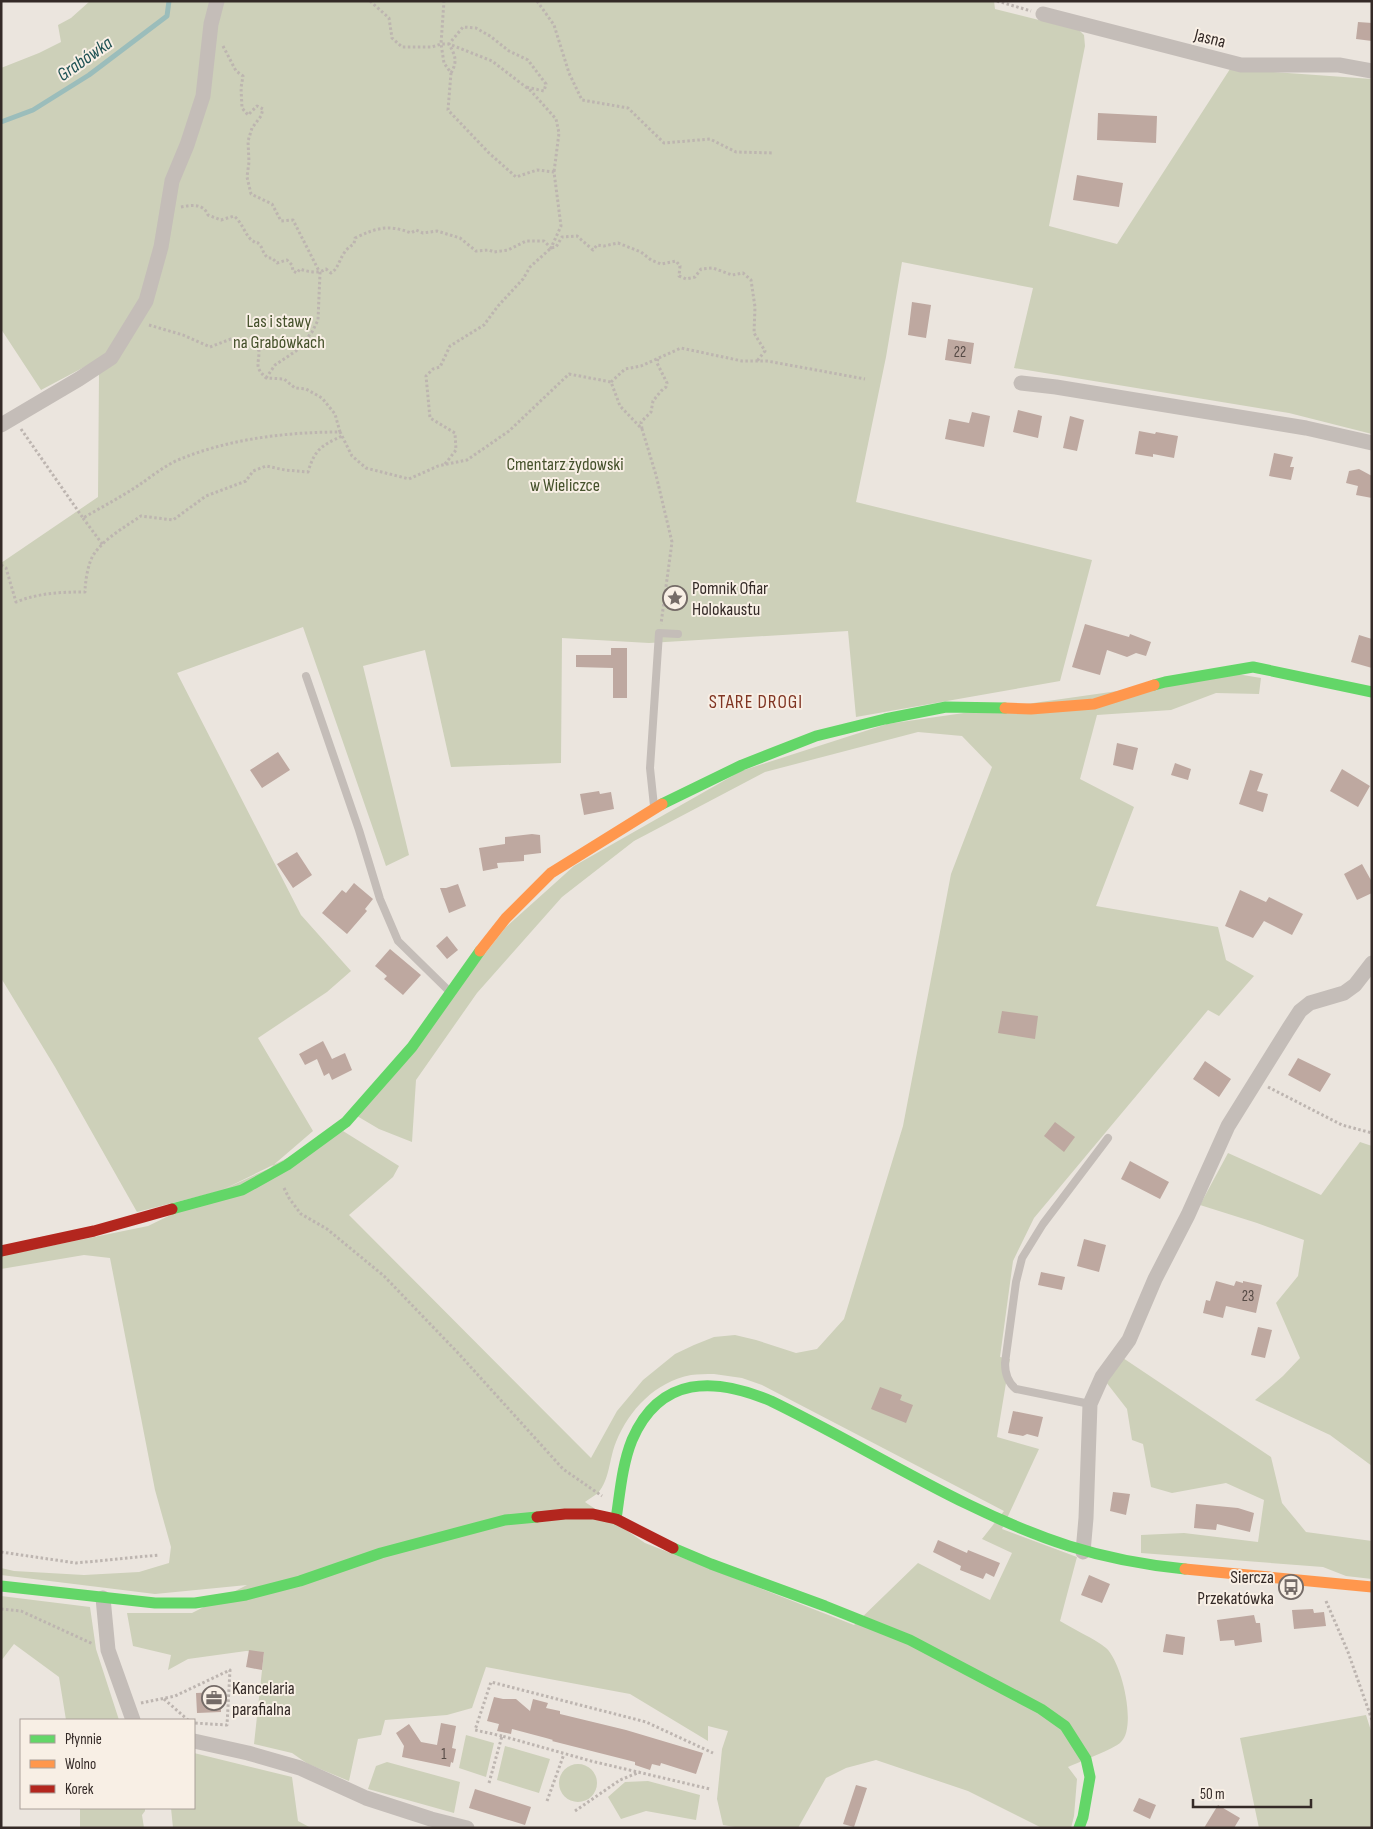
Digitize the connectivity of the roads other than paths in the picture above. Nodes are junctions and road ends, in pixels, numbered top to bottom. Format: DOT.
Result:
graph roads {
  1 [pos="217,1"];
  2 [pos="1043,14"];
  3 [pos="1372,71"];
  4 [pos="1021,383"];
  5 [pos="7,422"];
  6 [pos="1372,443"];
  7 [pos="678,634"];
  8 [pos="306,676"];
  9 [pos="1372,692"];
  10 [pos="654,808"];
  11 [pos="1372,963"];
  12 [pos="451,992"];
  13 [pos="1108,1138"];
  14 [pos="1,1251"];
  15 [pos="1090,1404"];
  16 [pos="616,1519"];
  17 [pos="1083,1552"];
  18 [pos="1,1586"];
  19 [pos="1372,1586"];
  20 [pos="103,1598"];
  21 [pos="131,1713"];
  22 [pos="195,1741"];
  23 [pos="467,1828"];
  24 [pos="1079,1828"];
  1 -- 5 [label="street"];
  2 -- 3 [label="street, Jasna"];
  4 -- 6 [label="street"];
  7 -- 10 [label="lane"];
  8 -- 12 [label="lane"];
  9 -- 10 [label="street"];
  10 -- 12 [label="street"];
  11 -- 15 [label="street"];
  12 -- 14 [label="street"];
  13 -- 15 [label="lane"];
  15 -- 17 [label="street"];
  16 -- 17 [label="street"];
  16 -- 20 [label="street"];
  16 -- 24 [label="street"];
  17 -- 19 [label="street"];
  18 -- 20 [label="street"];
  20 -- 21 [label="street"];
  22 -- 23 [label="street"];
}
